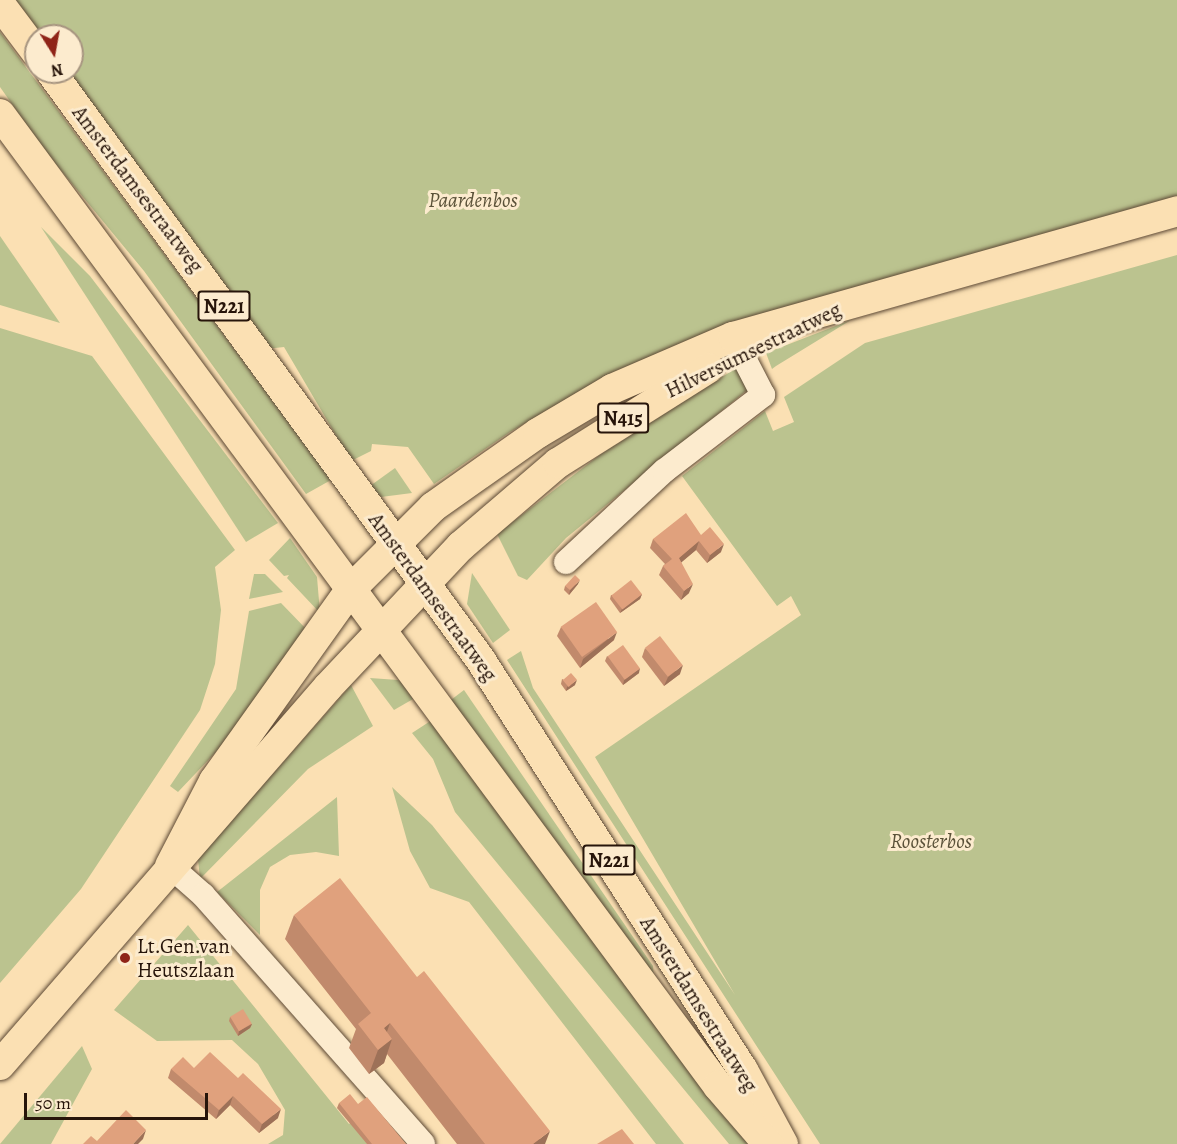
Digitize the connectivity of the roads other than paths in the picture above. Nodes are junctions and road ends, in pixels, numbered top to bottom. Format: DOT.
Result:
graph roads {
  1 [pos="0,4"];
  2 [pos="24,36"];
  3 [pos="60,84"];
  4 [pos="0,114"];
  5 [pos="1177,211"];
  6 [pos="737,345"];
  7 [pos="396,541"];
  8 [pos="566,562"];
  9 [pos="425,582"];
  10 [pos="350,590"];
  11 [pos="381,630"];
  12 [pos="170,866"];
  13 [pos="0,1065"];
  14 [pos="423,1144"];
  15 [pos="768,1144"];
  16 [pos="783,1144"];
  1 -- 2 [label="main road"];
  3 -- 7 [label="main road, Amsterdamsestraatweg / N221"];
  4 -- 10 [label="main road, Amsterdamsestraatweg / N221"];
  5 -- 6 [label="main road, Hilversumsestraatweg / N415"];
  6 -- 7 [label="main road, Hilversumsestraatweg / N415"];
  6 -- 8 [label="street"];
  6 -- 9 [label="main road, Hilversumsestraatweg / N415"];
  7 -- 9 [label="main road, Amsterdamsestraatweg / N221"];
  7 -- 10 [label="main road, N415"];
  9 -- 11 [label="main road, Hilversumsestraatweg / N415"];
  9 -- 16 [label="main road, Amsterdamsestraatweg / N221"];
  10 -- 11 [label="main road, Amsterdamsestraatweg / N221"];
  10 -- 12 [label="main road"];
  11 -- 12 [label="main road, Hilversumsestraatweg"];
  11 -- 15 [label="main road, Amsterdamsestraatweg / N221"];
  12 -- 13 [label="main road"];
  12 -- 14 [label="street"];
}
